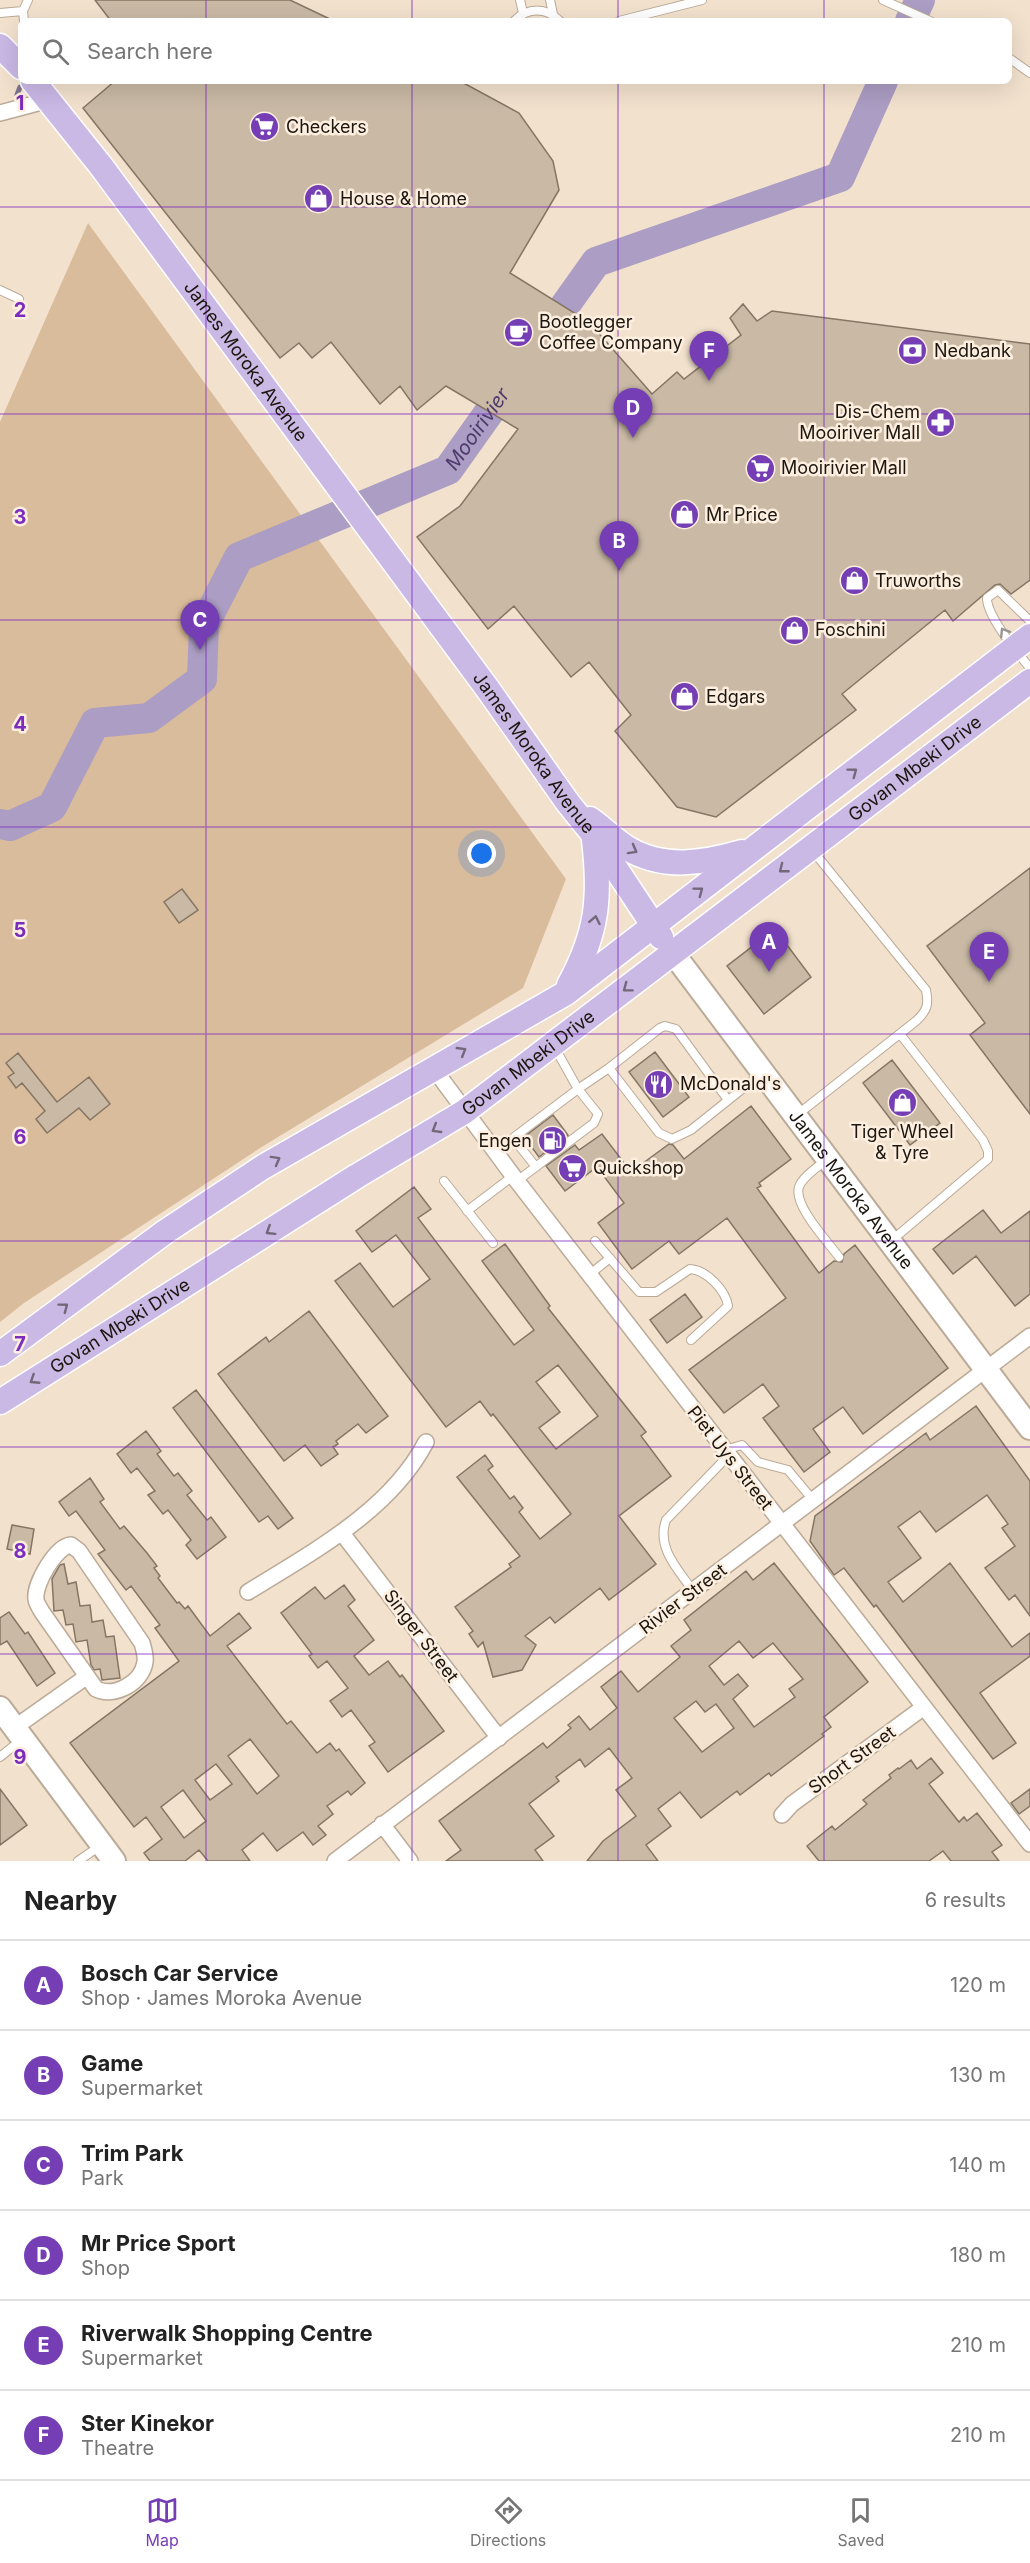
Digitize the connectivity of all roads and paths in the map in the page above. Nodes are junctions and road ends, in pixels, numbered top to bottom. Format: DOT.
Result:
graph roads {
  1 [pos="28,0"];
  2 [pos="520,0"];
  3 [pos="550,0"];
  4 [pos="702,0"];
  5 [pos="884,0"];
  6 [pos="23,11"];
  7 [pos="0,13"];
  8 [pos="523,13"];
  9 [pos="554,14"];
  10 [pos="24,18"];
  11 [pos="517,18"];
  12 [pos="557,18"];
  13 [pos="631,18"];
  14 [pos="923,18"];
  15 [pos="0,45"];
  16 [pos="1012,60"];
  17 [pos="18,64"];
  18 [pos="1030,73"];
  19 [pos="36,84"];
  20 [pos="49,100"];
  21 [pos="0,113"];
  22 [pos="0,290"];
  23 [pos="19,299"];
  24 [pos="1030,621"];
  25 [pos="1022,643"];
  26 [pos="1030,668"];
  27 [pos="1030,681"];
  28 [pos="568,803"];
  29 [pos="593,834"];
  30 [pos="754,848"];
  31 [pos="811,848"];
  32 [pos="652,926"];
  33 [pos="673,953"];
  34 [pos="566,993"];
  35 [pos="900,1034"];
  36 [pos="553,1044"];
  37 [pos="609,1068"];
  38 [pos="434,1069"];
  39 [pos="764,1072"];
  40 [pos="578,1089"];
  41 [pos="728,1100"];
  42 [pos="464,1112"];
  43 [pos="795,1116"];
  44 [pos="828,1159"];
  45 [pos="536,1167"];
  46 [pos="515,1178"];
  47 [pos="444,1180"];
  48 [pos="467,1211"];
  49 [pos="595,1241"];
  50 [pos="890,1242"];
  51 [pos="493,1244"];
  52 [pos="839,1257"];
  53 [pos="610,1258"];
  54 [pos="589,1275"];
  55 [pos="1030,1336"];
  56 [pos="691,1340"];
  57 [pos="0,1354"];
  58 [pos="986,1369"];
  59 [pos="0,1402"];
  60 [pos="1030,1428"];
  61 [pos="426,1442"];
  62 [pos="727,1453"];
  63 [pos="813,1500"];
  64 [pos="782,1524"];
  65 [pos="342,1533"];
  66 [pos="693,1591"];
  67 [pos="248,1592"];
  68 [pos="86,1677"];
  69 [pos="924,1707"];
  70 [pos="0,1708"];
  71 [pos="19,1733"];
  72 [pos="499,1738"];
  73 [pos="0,1757"];
  74 [pos="782,1815"];
  75 [pos="382,1824"];
  76 [pos="1030,1844"];
  77 [pos="108,1853"];
  78 [pos="78,1861"];
  79 [pos="335,1861"];
  80 [pos="410,1861"];
  1 -- 6 [label="lane"];
  2 -- 8 [label="lane"];
  3 -- 9 [label="lane"];
  4 -- 13 [label="lane"];
  5 -- 14 [label="lane"];
  6 -- 7 [label="lane"];
  6 -- 10 [label="lane"];
  8 -- 9 [label="lane"];
  8 -- 11 [label="lane"];
  9 -- 12 [label="lane"];
  15 -- 17 [label="main road"];
  16 -- 18 [label="lane"];
  19 -- 20 [label="main road, James Moroka Avenue"];
  20 -- 21 [label="street"];
  20 -- 28 [label="main road, James Moroka Avenue"];
  22 -- 23 [label="lane"];
  25 -- 24 [label="lane, one-way"];
  25 -- 26 [label="lane"];
  30 -- 25 [label="main road, Govan Mbeki Drive, one-way"];
  27 -- 31 [label="main road, Govan Mbeki Drive"];
  28 -- 29 [label="main road, James Moroka Avenue"];
  28 -- 30 [label="main road, one-way"];
  29 -- 32 [label="main road, James Moroka Avenue"];
  34 -- 29 [label="main road, one-way"];
  32 -- 30 [label="main road, Govan Mbeki Drive, one-way"];
  31 -- 33 [label="main road, Govan Mbeki Drive, one-way"];
  31 -- 35 [label="lane"];
  32 -- 33 [label="main road, James Moroka Avenue"];
  32 -- 34 [label="main road, Govan Mbeki Drive"];
  33 -- 36 [label="main road, Govan Mbeki Drive, one-way"];
  33 -- 39 [label="street, James Moroka Avenue"];
  38 -- 34 [label="main road, Govan Mbeki Drive, one-way"];
  35 -- 43 [label="lane"];
  35 -- 50 [label="lane"];
  36 -- 40 [label="lane"];
  36 -- 42 [label="main road, Govan Mbeki Drive"];
  37 -- 40 [label="lane"];
  37 -- 41 [label="lane"];
  37 -- 41 [label="lane"];
  38 -- 42 [label="street, Piet Uys Street"];
  57 -- 38 [label="main road, Govan Mbeki Drive, one-way"];
  39 -- 41 [label="lane"];
  39 -- 43 [label="street, James Moroka Avenue"];
  40 -- 45 [label="lane"];
  40 -- 45 [label="lane"];
  42 -- 46 [label="street, Piet Uys Street"];
  42 -- 59 [label="main road, Govan Mbeki Drive, one-way"];
  43 -- 44 [label="street, James Moroka Avenue"];
  44 -- 50 [label="street, James Moroka Avenue"];
  44 -- 52 [label="lane"];
  45 -- 46 [label="lane"];
  46 -- 48 [label="lane"];
  46 -- 54 [label="street, Piet Uys Street"];
  47 -- 48 [label="lane"];
  48 -- 51 [label="lane"];
  49 -- 53 [label="lane"];
  50 -- 58 [label="street, James Moroka Avenue"];
  53 -- 54 [label="lane"];
  53 -- 56 [label="lane"];
  54 -- 62 [label="street, Piet Uys Street"];
  55 -- 58 [label="street, Rivier Street"];
  58 -- 60 [label="street, James Moroka Avenue"];
  58 -- 63 [label="street, Rivier Street"];
  61 -- 65 [label="street"];
  62 -- 63 [label="lane"];
  62 -- 64 [label="street, Piet Uys Street"];
  62 -- 66 [label="lane"];
  63 -- 64 [label="street, Rivier Street"];
  64 -- 66 [label="street, Rivier Street"];
  64 -- 69 [label="street, Piet Uys Street"];
  65 -- 67 [label="street"];
  65 -- 72 [label="street, Singer Street"];
  66 -- 72 [label="street, Rivier Street"];
  68 -- 68 [label="street"];
  68 -- 71 [label="street"];
  69 -- 74 [label="street, Short Street"];
  69 -- 76 [label="street, Piet Uys Street"];
  70 -- 71 [label="street"];
  71 -- 73 [label="lane"];
  71 -- 77 [label="street"];
  72 -- 75 [label="street, Rivier Street"];
  75 -- 79 [label="street, Rivier Street"];
  75 -- 80 [label="street"];
  77 -- 78 [label="lane"];
}
